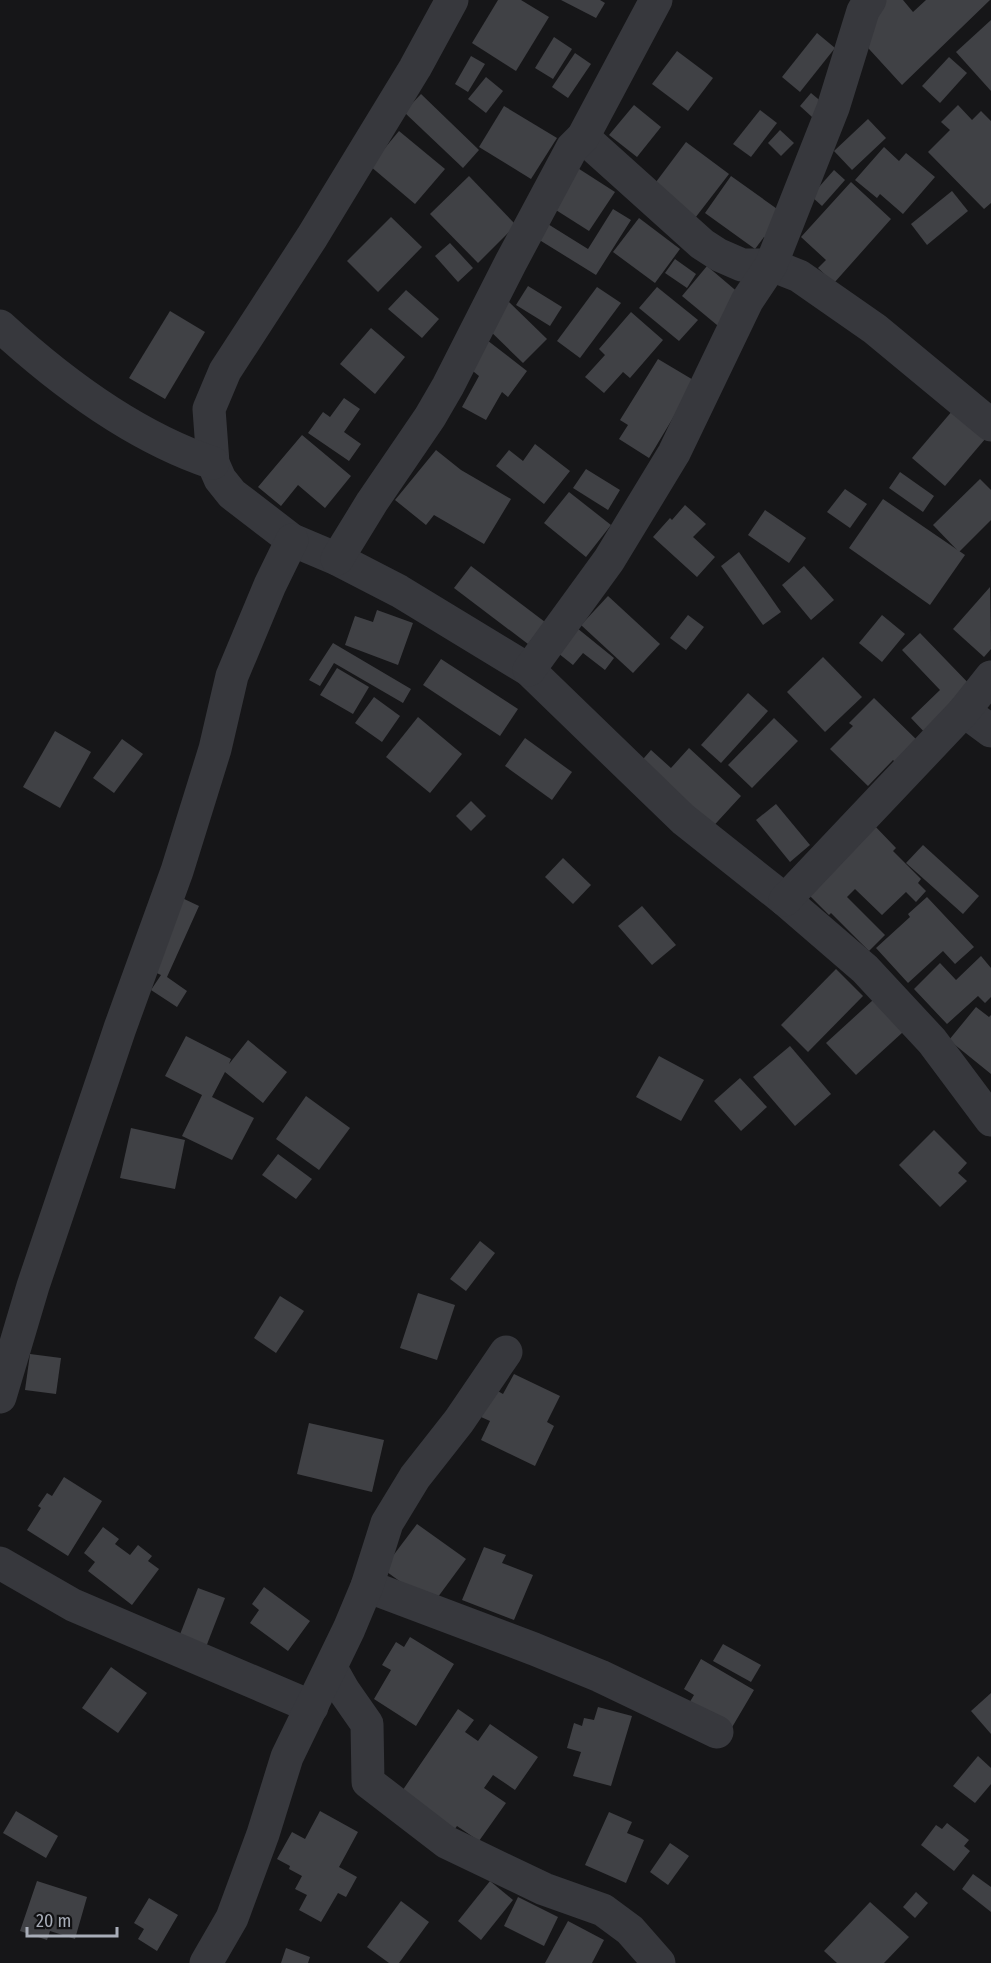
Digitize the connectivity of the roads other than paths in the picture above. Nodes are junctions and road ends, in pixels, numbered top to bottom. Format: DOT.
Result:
graph roads {
  1 [pos="452,0"];
  2 [pos="656,0"];
  3 [pos="870,0"];
  4 [pos="583,138"];
  5 [pos="771,265"];
  6 [pos="0,326"];
  7 [pos="991,424"];
  8 [pos="213,462"];
  9 [pos="292,540"];
  10 [pos="337,559"];
  11 [pos="529,670"];
  12 [pos="991,677"];
  13 [pos="964,711"];
  14 [pos="991,731"];
  15 [pos="785,900"];
  16 [pos="991,1120"];
  17 [pos="506,1352"];
  18 [pos="0,1397"];
  19 [pos="0,1563"];
  20 [pos="367,1586"];
  21 [pos="332,1668"];
  22 [pos="312,1707"];
  23 [pos="717,1732"];
  24 [pos="206,1963"];
  25 [pos="658,1963"];
  1 -- 8 [label="street"];
  2 -- 4 [label="street"];
  3 -- 5 [label="street"];
  4 -- 5 [label="street"];
  4 -- 10 [label="street"];
  5 -- 7 [label="street"];
  5 -- 11 [label="street"];
  6 -- 8 [label="street"];
  8 -- 9 [label="street"];
  9 -- 10 [label="street"];
  9 -- 18 [label="street"];
  10 -- 11 [label="street"];
  11 -- 15 [label="street"];
  12 -- 13 [label="street"];
  13 -- 14 [label="street"];
  13 -- 15 [label="street"];
  15 -- 16 [label="street"];
  17 -- 20 [label="street"];
  19 -- 22 [label="street"];
  20 -- 21 [label="street"];
  20 -- 23 [label="street"];
  21 -- 22 [label="street"];
  21 -- 25 [label="street"];
  22 -- 24 [label="street"];
}
